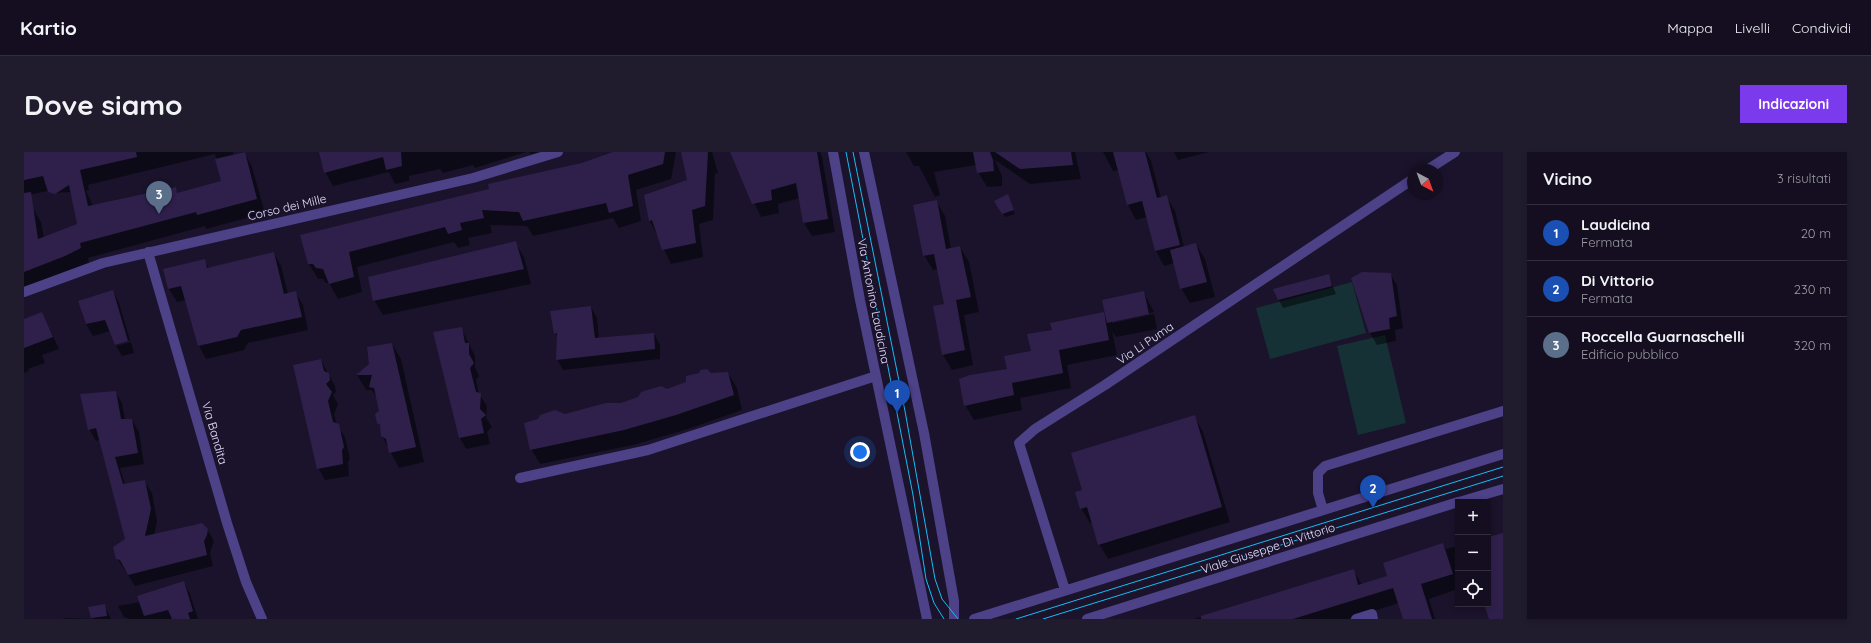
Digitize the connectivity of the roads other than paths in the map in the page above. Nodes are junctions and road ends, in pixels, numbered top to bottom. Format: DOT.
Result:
graph roads {
  1 [pos="558,152"];
  2 [pos="833,152"];
  3 [pos="864,152"];
  4 [pos="1455,152"];
  5 [pos="1436,164"];
  6 [pos="1407,184"];
  7 [pos="148,252"];
  8 [pos="24,292"];
  9 [pos="876,376"];
  10 [pos="1503,411"];
  11 [pos="1503,454"];
  12 [pos="520,478"];
  13 [pos="1503,489"];
  14 [pos="1469,499"];
  15 [pos="1455,503"];
  16 [pos="1323,510"];
  17 [pos="1065,590"];
  18 [pos="262,619"];
  19 [pos="927,619"];
  20 [pos="954,619"];
  21 [pos="974,619"];
  22 [pos="1087,619"];
  23 [pos="1356,619"];
  24 [pos="1373,619"];
  1 -- 7 [label="street, Corso dei Mille"];
  2 -- 9 [label="street, Via Antonino Laudicina"];
  3 -- 20 [label="street, Via Antonino Laudicina"];
  4 -- 5 [label="street"];
  6 -- 17 [label="street, Via Li Puma"];
  7 -- 8 [label="street, Corso dei Mille"];
  7 -- 18 [label="street, Via Bandita"];
  9 -- 12 [label="street"];
  9 -- 19 [label="street, Via Antonino Laudicina"];
  10 -- 16 [label="street, Viale Giuseppe Di Vittorio"];
  11 -- 16 [label="street, Viale Giuseppe Di Vittorio"];
  13 -- 14 [label="street, Viale Giuseppe Di Vittorio"];
  15 -- 22 [label="street, Viale Giuseppe Di Vittorio"];
  16 -- 17 [label="street, Viale Giuseppe Di Vittorio"];
  17 -- 21 [label="street, Viale Giuseppe Di Vittorio"];
  23 -- 24 [label="street"];
}
